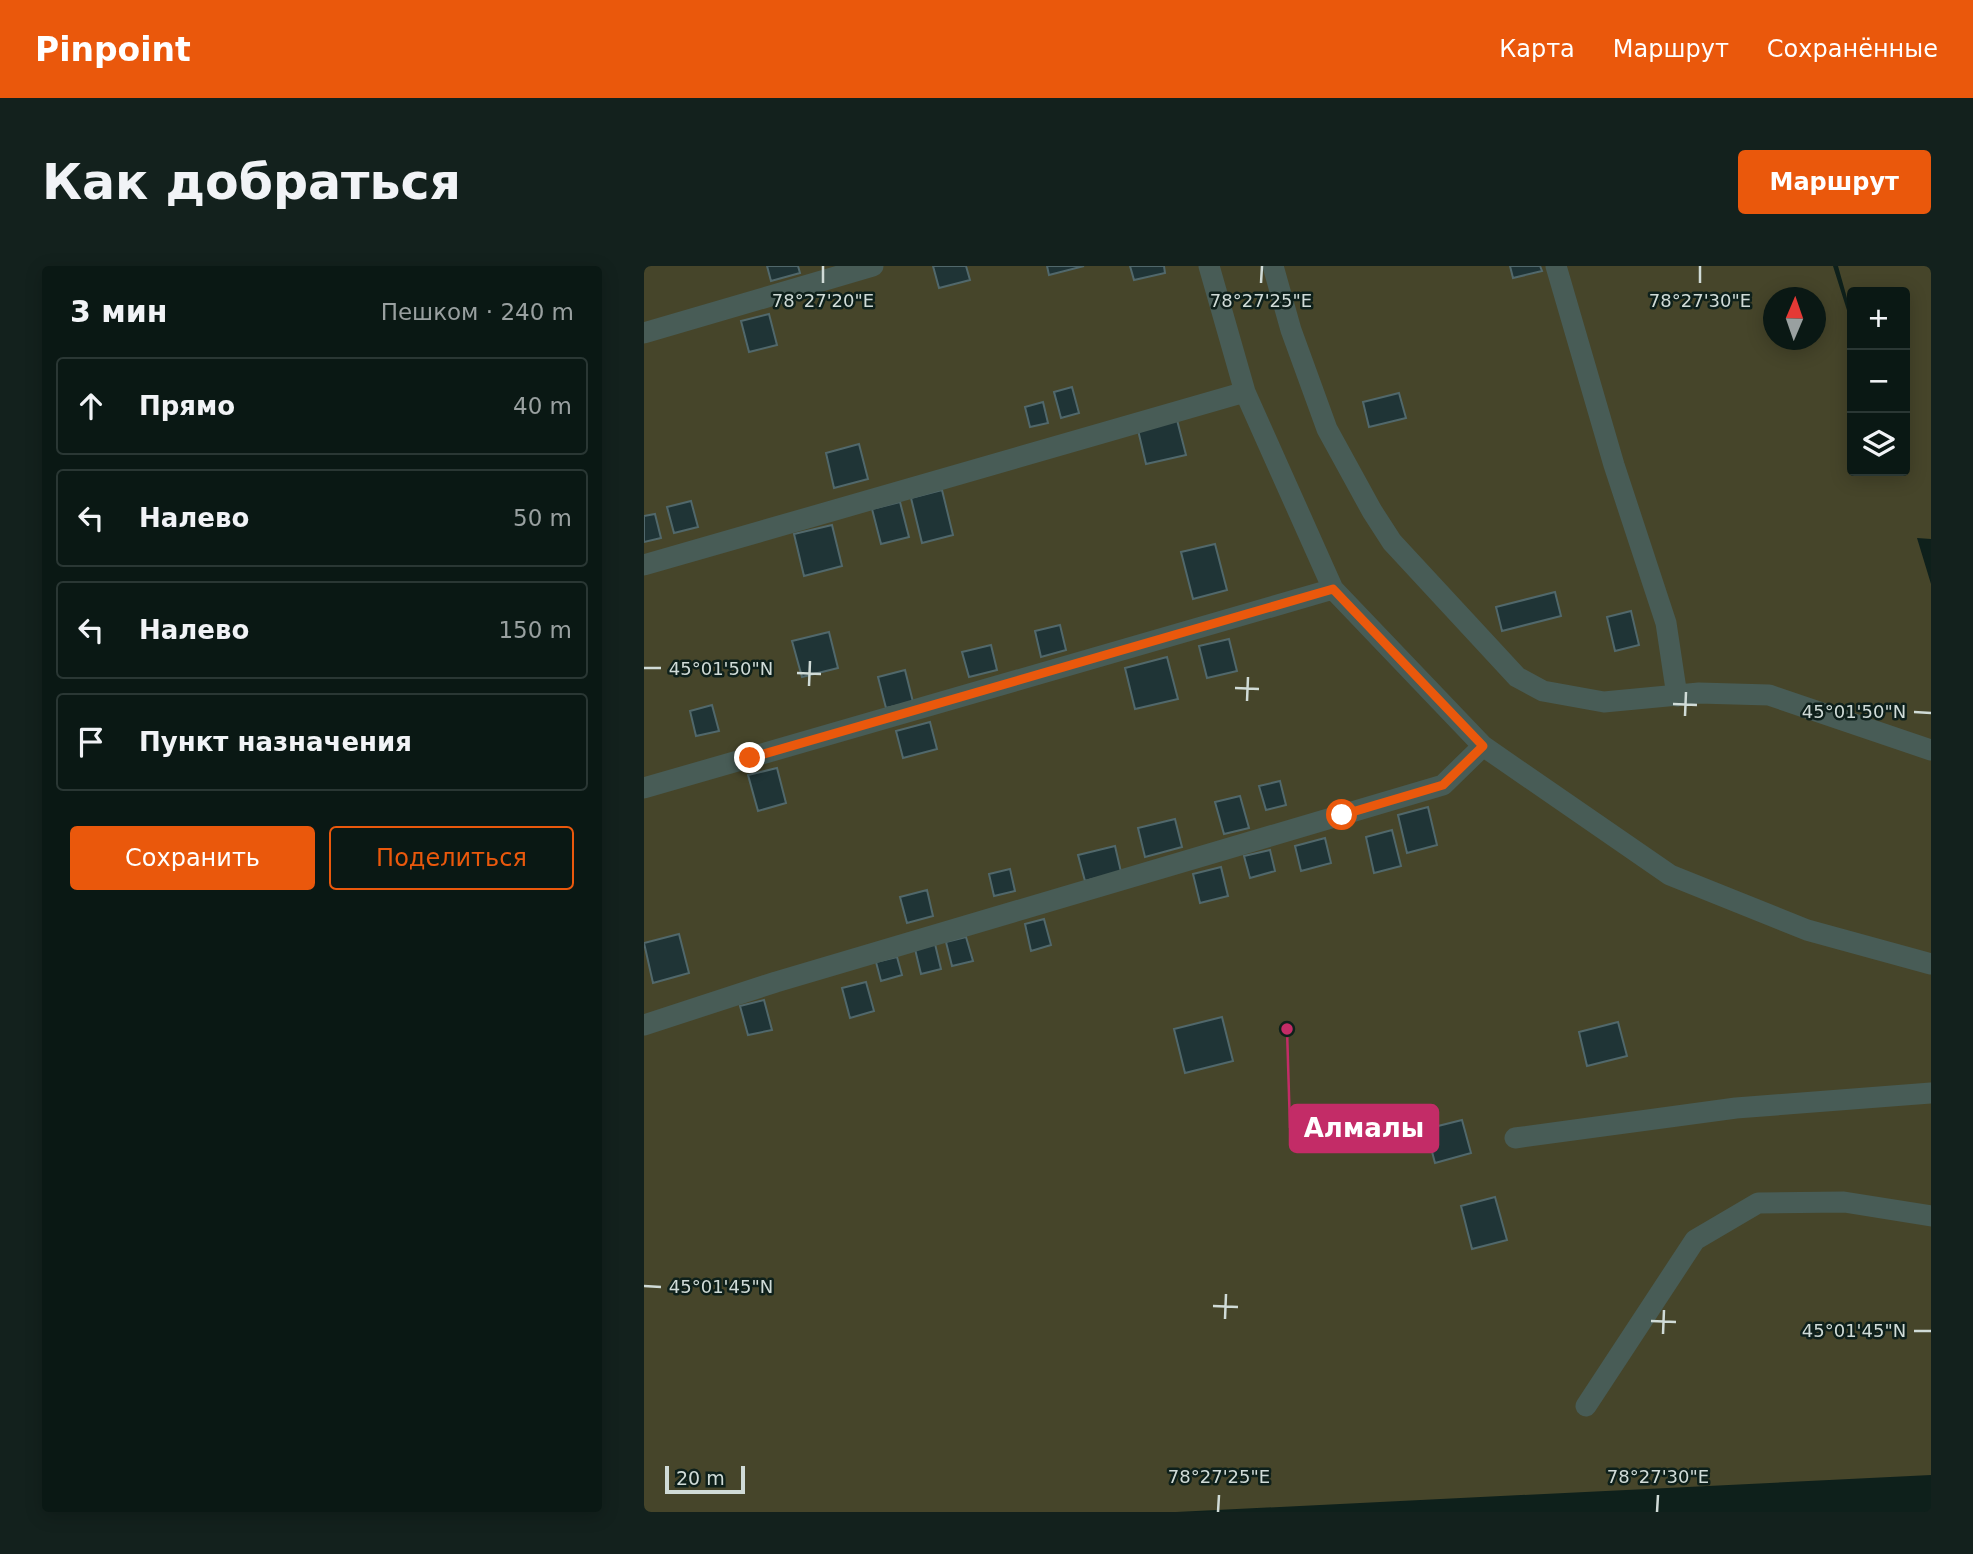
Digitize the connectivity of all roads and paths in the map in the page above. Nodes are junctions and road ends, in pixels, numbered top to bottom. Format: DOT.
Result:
graph roads {
  1 [pos="873,266"];
  2 [pos="1209,266"];
  3 [pos="1273,266"];
  4 [pos="1556,266"];
  5 [pos="644,333"];
  6 [pos="1245,392"];
  7 [pos="644,565"];
  8 [pos="1333,589"];
  9 [pos="1677,696"];
  10 [pos="1483,746"];
  11 [pos="1931,750"];
  12 [pos="644,788"];
  13 [pos="1931,964"];
  14 [pos="644,1025"];
  15 [pos="1931,1093"];
  16 [pos="1515,1138"];
  17 [pos="1931,1216"];
  18 [pos="1586,1406"];
  1 -- 5 [label="street"];
  2 -- 6 [label="street"];
  3 -- 9 [label="street"];
  4 -- 9 [label="street"];
  6 -- 7 [label="street"];
  6 -- 8 [label="street"];
  8 -- 10 [label="street"];
  8 -- 12 [label="street"];
  9 -- 11 [label="street"];
  10 -- 13 [label="street"];
  10 -- 14 [label="street"];
  15 -- 16 [label="street"];
  17 -- 18 [label="street"];
}
